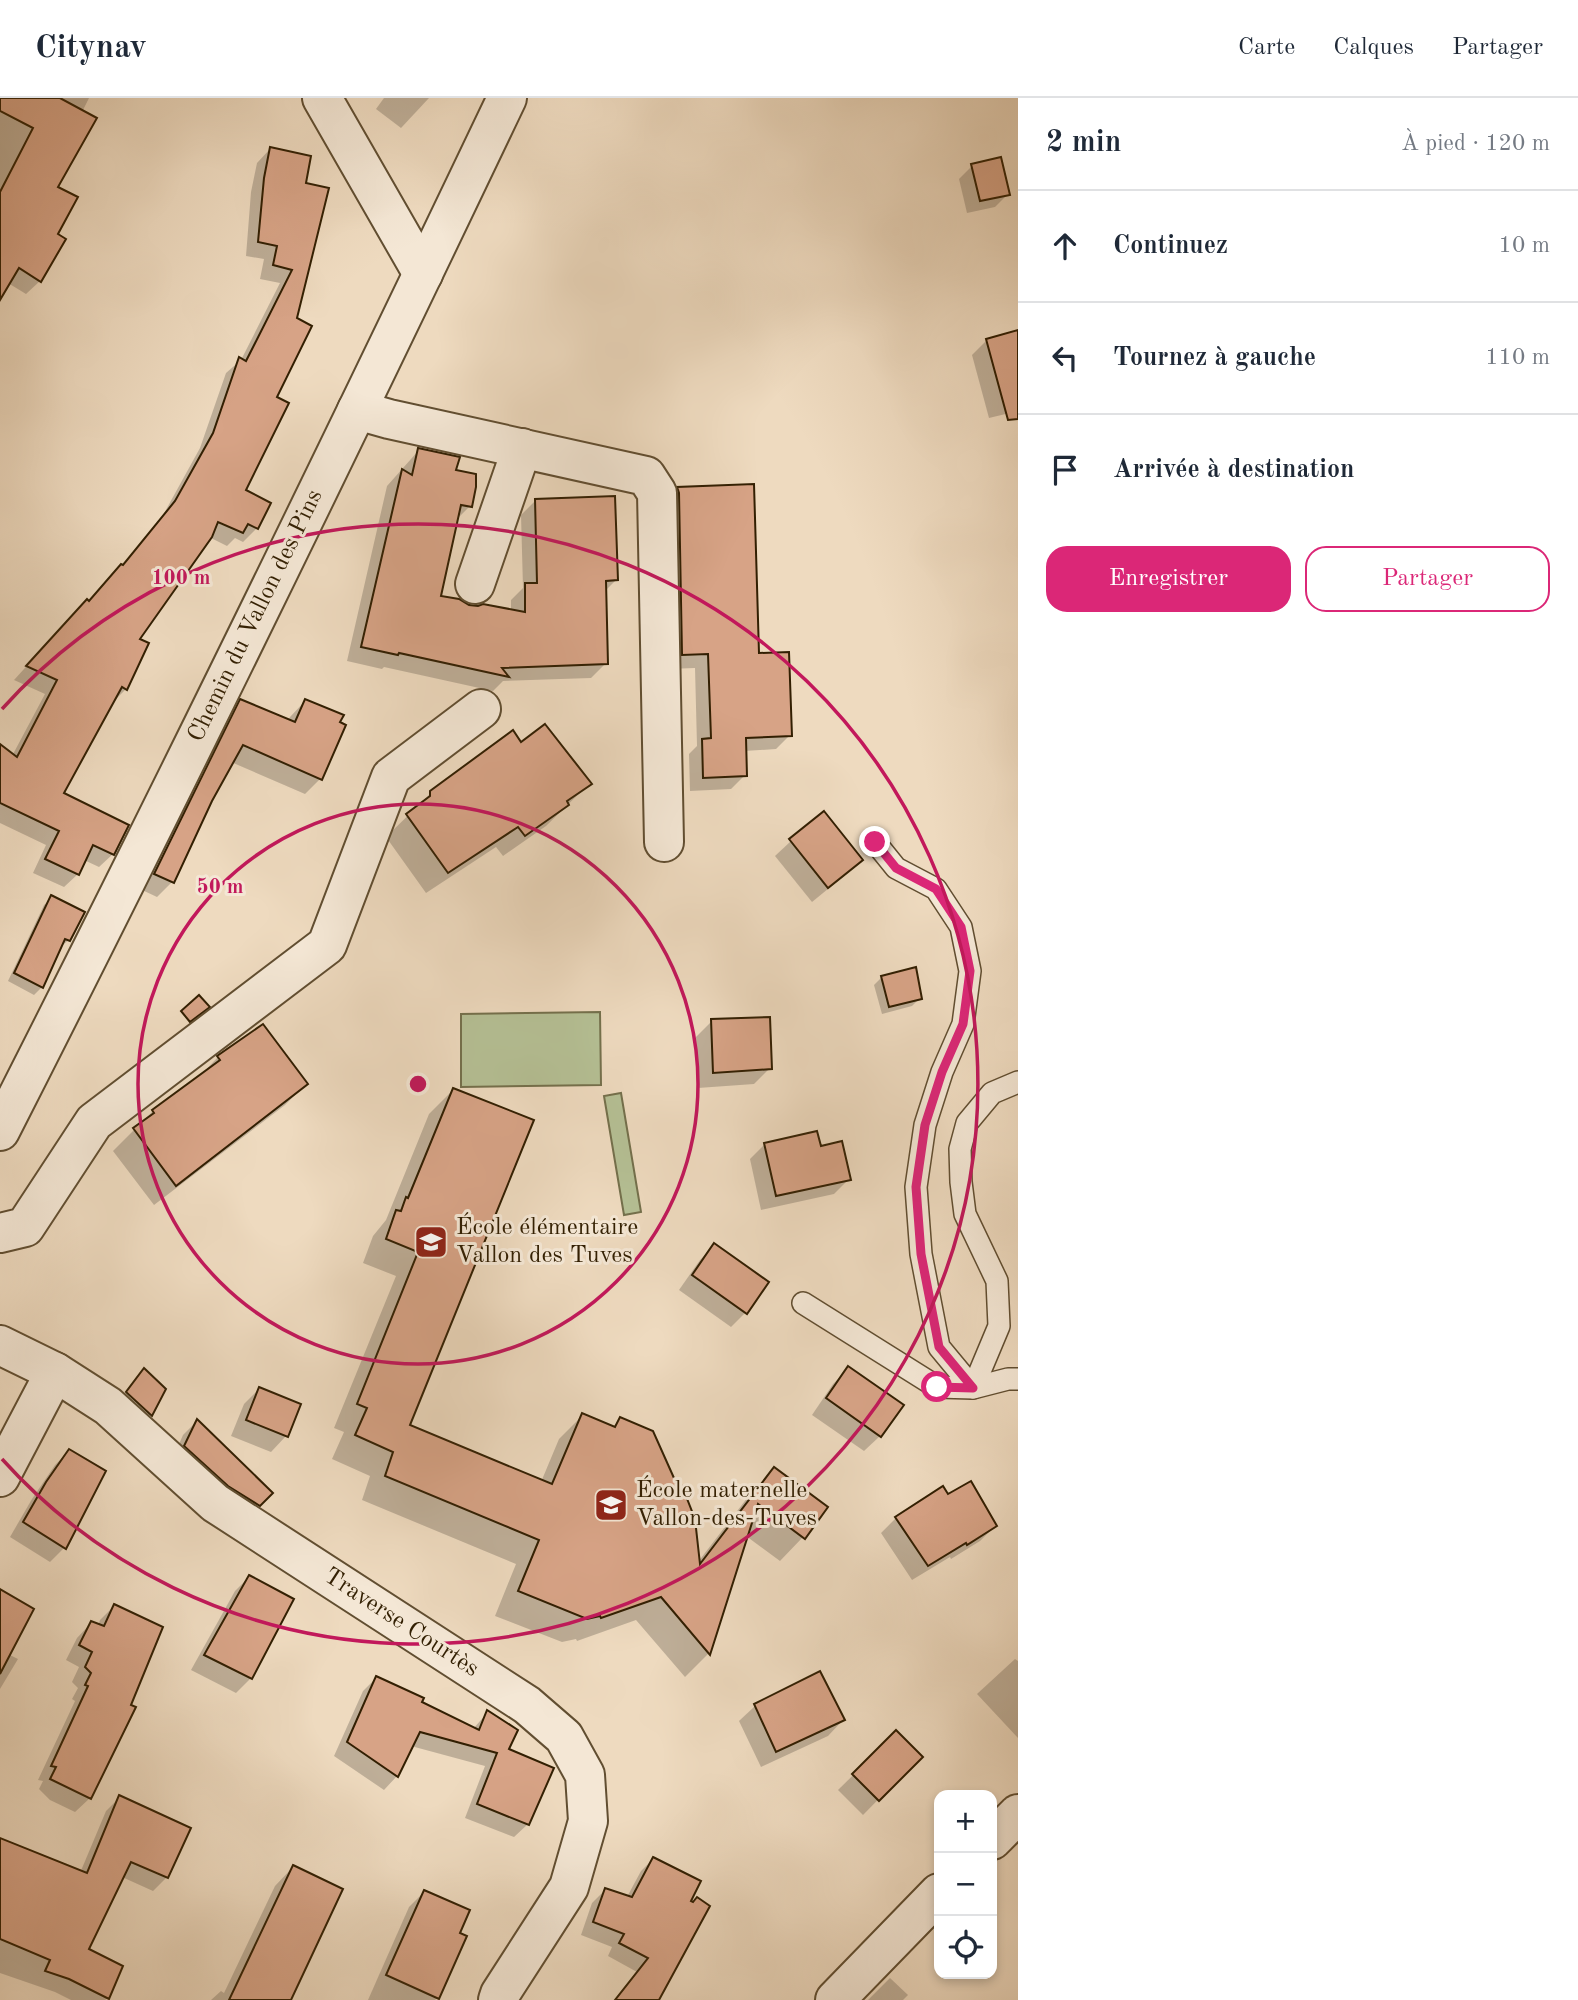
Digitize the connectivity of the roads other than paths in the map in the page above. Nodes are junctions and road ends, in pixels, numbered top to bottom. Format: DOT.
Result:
graph roads {
  1 [pos="322,98"];
  2 [pos="507,98"];
  3 [pos="423,274"];
  4 [pos="357,410"];
  5 [pos="522,448"];
  6 [pos="475,584"];
  7 [pos="481,709"];
  8 [pos="664,842"];
  9 [pos="875,842"];
  10 [pos="1018,1083"];
  11 [pos="0,1131"];
  12 [pos="0,1233"];
  13 [pos="803,1303"];
  14 [pos="1008,1317"];
  15 [pos="0,1345"];
  16 [pos="55,1372"];
  17 [pos="1018,1379"];
  18 [pos="973,1388"];
  19 [pos="0,1477"];
  20 [pos="1018,1814"];
  21 [pos="997,1835"];
  22 [pos="934,1898"];
  23 [pos="498,2000"];
  24 [pos="835,2000"];
  1 -- 3 [label="street"];
  2 -- 3 [label="street, Chemin du Vallon des Pins"];
  3 -- 4 [label="street, Chemin du Vallon des Pins"];
  4 -- 5 [label="street"];
  4 -- 11 [label="street, Chemin du Vallon des Pins"];
  5 -- 6 [label="street"];
  5 -- 8 [label="street"];
  7 -- 12 [label="street"];
  9 -- 18 [label="lane"];
  10 -- 14 [label="lane"];
  13 -- 18 [label="lane"];
  14 -- 18 [label="lane"];
  15 -- 16 [label="street, Traverse Courtès"];
  16 -- 19 [label="street"];
  16 -- 23 [label="street, Traverse Courtès"];
  17 -- 18 [label="lane"];
  20 -- 21 [label="street"];
  22 -- 24 [label="street"];
}
